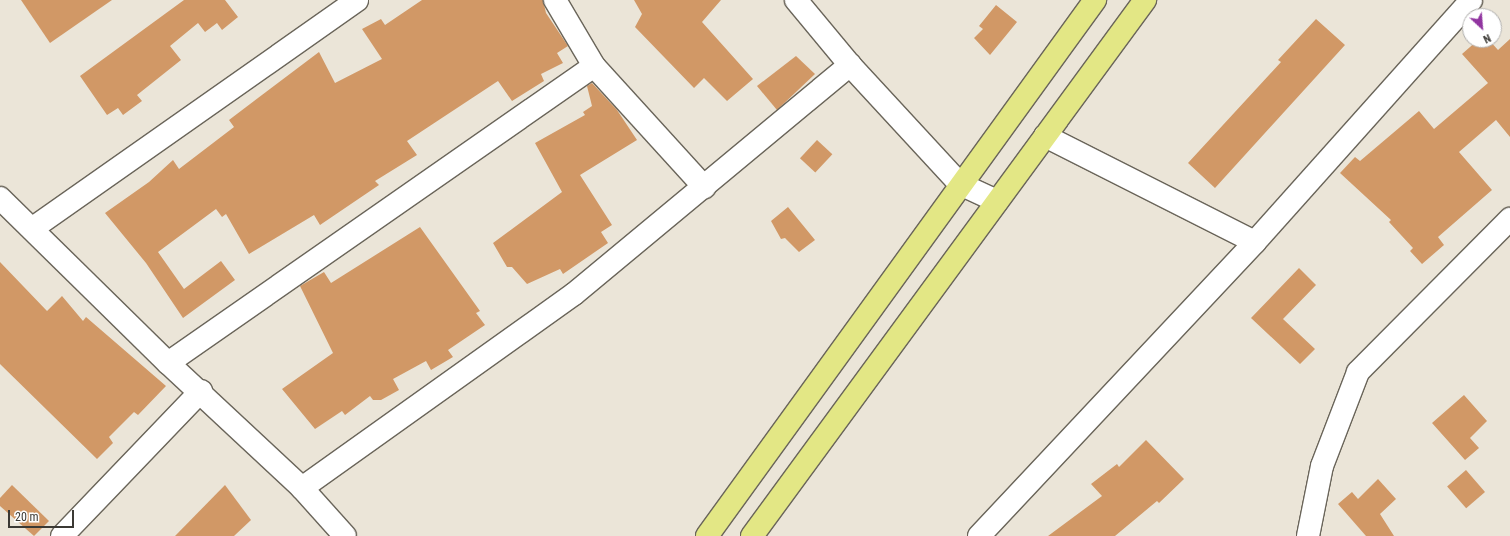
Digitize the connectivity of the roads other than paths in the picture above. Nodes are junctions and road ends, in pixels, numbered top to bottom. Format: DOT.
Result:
graph roads {
  1 [pos="357,0"];
  2 [pos="555,0"];
  3 [pos="796,0"];
  4 [pos="1095,0"];
  5 [pos="1145,0"];
  6 [pos="1471,0"];
  7 [pos="850,65"];
  8 [pos="594,66"];
  9 [pos="1046,136"];
  10 [pos="960,184"];
  11 [pos="704,187"];
  12 [pos="0,198"];
  13 [pos="997,201"];
  14 [pos="1510,219"];
  15 [pos="33,228"];
  16 [pos="1255,242"];
  17 [pos="168,363"];
  18 [pos="201,391"];
  19 [pos="302,488"];
  20 [pos="62,536"];
  21 [pos="345,536"];
  22 [pos="707,536"];
  23 [pos="752,536"];
  24 [pos="979,536"];
  25 [pos="1308,536"];
  1 -- 15 [label="street"];
  2 -- 8 [label="street"];
  3 -- 7 [label="street"];
  4 -- 10 [label="main road"];
  5 -- 9 [label="main road"];
  6 -- 16 [label="street"];
  7 -- 10 [label="street"];
  7 -- 11 [label="street"];
  8 -- 11 [label="street"];
  8 -- 17 [label="street"];
  9 -- 13 [label="main road"];
  9 -- 16 [label="street"];
  10 -- 13 [label="street"];
  10 -- 22 [label="main road"];
  11 -- 19 [label="street"];
  12 -- 15 [label="street"];
  13 -- 23 [label="main road"];
  14 -- 25 [label="street"];
  15 -- 17 [label="street"];
  16 -- 24 [label="street"];
  17 -- 18 [label="street"];
  18 -- 19 [label="street"];
  18 -- 20 [label="street"];
  19 -- 21 [label="street"];
}
